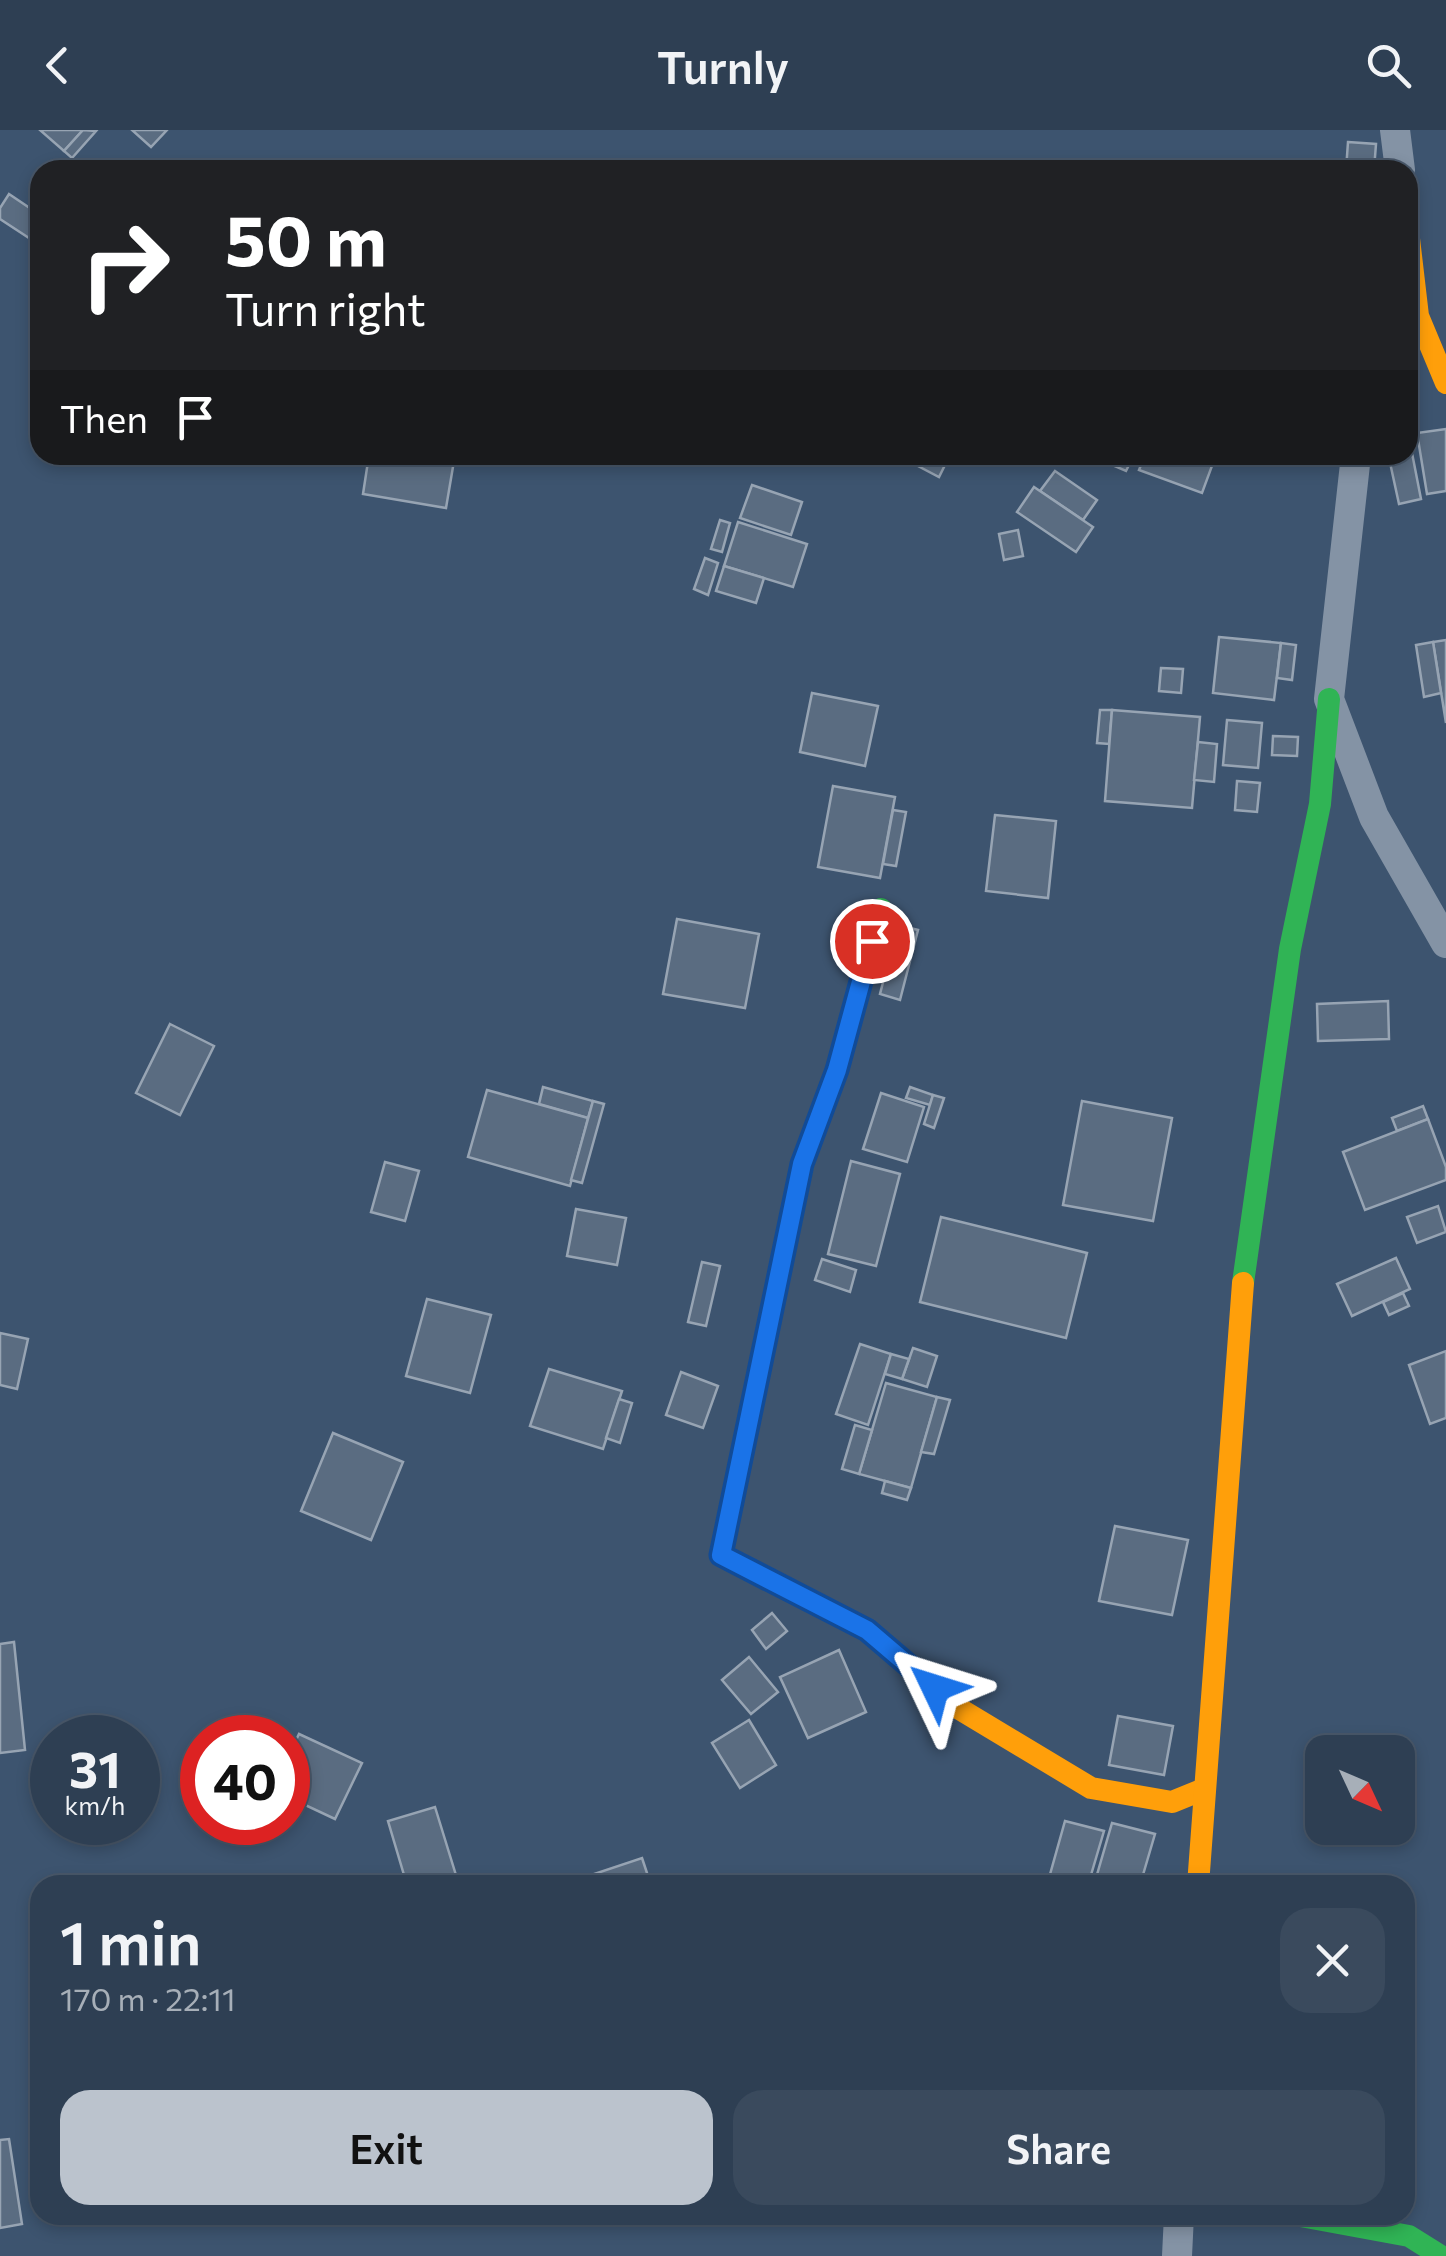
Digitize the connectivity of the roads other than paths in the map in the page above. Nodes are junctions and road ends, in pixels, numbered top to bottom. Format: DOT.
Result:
graph roads {
  1 [pos="1395,133"];
  2 [pos="1392,160"];
  3 [pos="1399,160"];
  4 [pos="1418,316"];
  5 [pos="1446,383"];
  6 [pos="1355,465"];
  7 [pos="1329,699"];
  8 [pos="881,909"];
  9 [pos="1446,944"];
  10 [pos="1204,1788"];
  11 [pos="1199,1875"];
  12 [pos="1179,2225"];
  13 [pos="1349,2225"];
  14 [pos="1177,2256"];
  15 [pos="1441,2256"];
  1 -- 2 [label="street"];
  1 -- 3 [label="street"];
  4 -- 5 [label="street"];
  6 -- 7 [label="street"];
  7 -- 9 [label="street"];
  7 -- 10 [label="street"];
  8 -- 10 [label="street"];
  10 -- 11 [label="street"];
  12 -- 14 [label="street"];
  13 -- 15 [label="street"];
}
